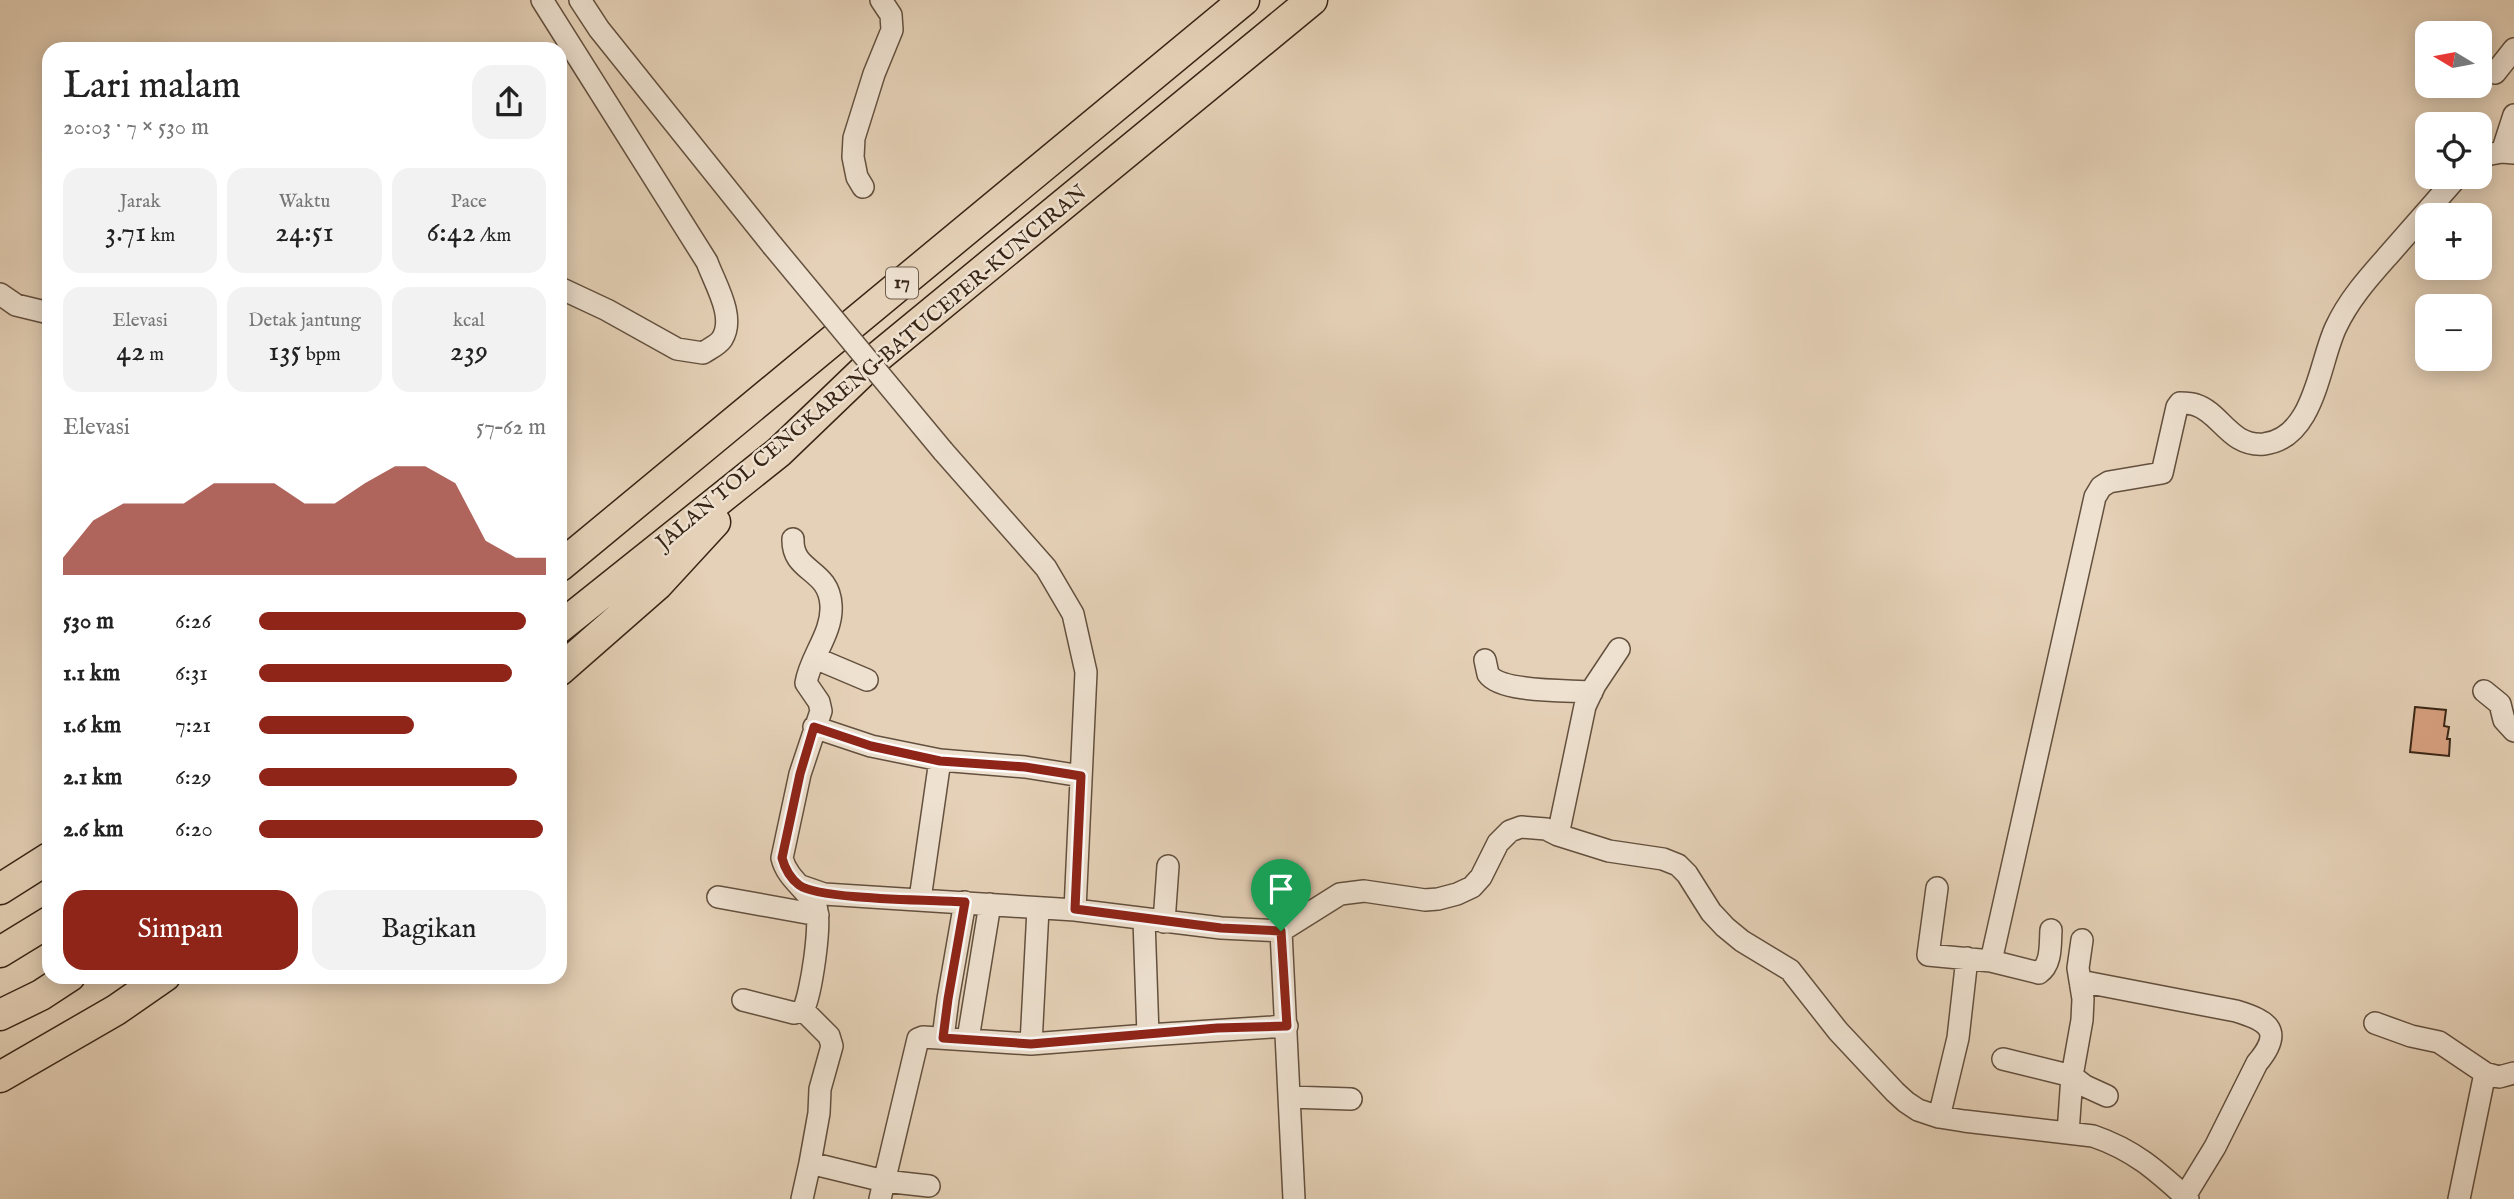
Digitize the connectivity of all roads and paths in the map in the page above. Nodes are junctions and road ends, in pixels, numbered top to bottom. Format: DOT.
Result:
graph roads {
  1 [pos="542,0"];
  2 [pos="580,0"];
  3 [pos="1244,0"];
  4 [pos="1312,0"];
  5 [pos="890,3"];
  6 [pos="2514,49"];
  7 [pos="2495,73"];
  8 [pos="2514,116"];
  9 [pos="2508,152"];
  10 [pos="863,187"];
  11 [pos="2447,189"];
  12 [pos="567,291"];
  13 [pos="0,294"];
  14 [pos="42,311"];
  15 [pos="779,452"];
  16 [pos="695,454"];
  17 [pos="567,537"];
  18 [pos="793,539"];
  19 [pos="567,560"];
  20 [pos="567,621"];
  21 [pos="1619,649"];
  22 [pos="815,658"];
  23 [pos="1485,660"];
  24 [pos="567,664"];
  25 [pos="867,680"];
  26 [pos="2484,691"];
  27 [pos="1592,692"];
  28 [pos="814,727"];
  29 [pos="2514,731"];
  30 [pos="940,761"];
  31 [pos="1081,776"];
  32 [pos="1558,835"];
  33 [pos="42,862"];
  34 [pos="1168,866"];
  35 [pos="801,886"];
  36 [pos="1937,888"];
  37 [pos="0,889"];
  38 [pos="718,897"];
  39 [pos="920,899"];
  40 [pos="965,902"];
  41 [pos="990,904"];
  42 [pos="1038,909"];
  43 [pos="1075,909"];
  44 [pos="818,915"];
  45 [pos="1154,921"];
  46 [pos="42,926"];
  47 [pos="2051,930"];
  48 [pos="1281,931"];
  49 [pos="2082,940"];
  50 [pos="0,952"];
  51 [pos="1967,958"];
  52 [pos="1991,961"];
  53 [pos="2080,981"];
  54 [pos="58,984"];
  55 [pos="153,984"];
  56 [pos="743,1000"];
  57 [pos="803,1010"];
  58 [pos="0,1015"];
  59 [pos="2375,1023"];
  60 [pos="1287,1026"];
  61 [pos="1148,1035"];
  62 [pos="943,1038"];
  63 [pos="968,1039"];
  64 [pos="1031,1044"];
  65 [pos="2003,1059"];
  66 [pos="2485,1073"];
  67 [pos="2514,1073"];
  68 [pos="2072,1076"];
  69 [pos="0,1077"];
  70 [pos="2107,1096"];
  71 [pos="1290,1097"];
  72 [pos="1352,1099"];
  73 [pos="1939,1117"];
  74 [pos="2068,1133"];
  75 [pos="810,1163"];
  76 [pos="929,1186"];
  77 [pos="882,1190"];
  78 [pos="2187,1198"];
  79 [pos="802,1199"];
  80 [pos="1294,1199"];
  81 [pos="2459,1199"];
  1 -- 12 [label="street"];
  2 -- 31 [label="street, bridge"];
  3 -- 16 [label="highway, 17"];
  4 -- 15 [label="highway, JALAN TOL CENGKARENG–BATUCEPER–KUNCIRAN / 17"];
  5 -- 10 [label="street"];
  6 -- 7 [label="street"];
  8 -- 9 [label="street"];
  11 -- 52 [label="street"];
  13 -- 14 [label="street"];
  15 -- 20 [label="highway, JALAN TOL CENGKARENG–BATUCEPER–KUNCIRAN / 17"];
  15 -- 24 [label="highway"];
  16 -- 17 [label="highway"];
  16 -- 19 [label="highway, 17"];
  18 -- 22 [label="street"];
  21 -- 27 [label="street"];
  22 -- 25 [label="street"];
  22 -- 28 [label="street"];
  23 -- 27 [label="street"];
  26 -- 29 [label="street"];
  27 -- 32 [label="street"];
  28 -- 30 [label="street"];
  28 -- 35 [label="street"];
  30 -- 31 [label="street"];
  30 -- 39 [label="street"];
  31 -- 43 [label="street"];
  32 -- 48 [label="street"];
  32 -- 73 [label="street"];
  33 -- 37 [label="highway"];
  34 -- 45 [label="street"];
  35 -- 39 [label="street"];
  35 -- 44 [label="street"];
  36 -- 51 [label="street"];
  38 -- 44 [label="street"];
  39 -- 40 [label="street"];
  40 -- 41 [label="street"];
  40 -- 62 [label="street"];
  41 -- 42 [label="street"];
  41 -- 63 [label="street"];
  42 -- 43 [label="street"];
  42 -- 64 [label="street"];
  43 -- 45 [label="street"];
  44 -- 57 [label="street"];
  45 -- 48 [label="street"];
  45 -- 61 [label="street"];
  46 -- 50 [label="highway"];
  47 -- 52 [label="street"];
  48 -- 60 [label="street"];
  49 -- 53 [label="street"];
  51 -- 52 [label="street"];
  51 -- 73 [label="street"];
  53 -- 68 [label="street"];
  53 -- 78 [label="street"];
  54 -- 58 [label="highway"];
  55 -- 69 [label="highway"];
  56 -- 57 [label="street"];
  57 -- 75 [label="street"];
  59 -- 66 [label="street"];
  60 -- 61 [label="street"];
  60 -- 71 [label="street"];
  61 -- 64 [label="street"];
  62 -- 63 [label="street"];
  62 -- 77 [label="street"];
  63 -- 64 [label="street"];
  65 -- 68 [label="street"];
  66 -- 67 [label="street"];
  66 -- 81 [label="street"];
  68 -- 70 [label="street"];
  68 -- 74 [label="street"];
  71 -- 72 [label="street"];
  71 -- 80 [label="street"];
  73 -- 74 [label="street"];
  74 -- 78 [label="street"];
  75 -- 77 [label="street"];
  75 -- 79 [label="street"];
  76 -- 77 [label="street"];
}
